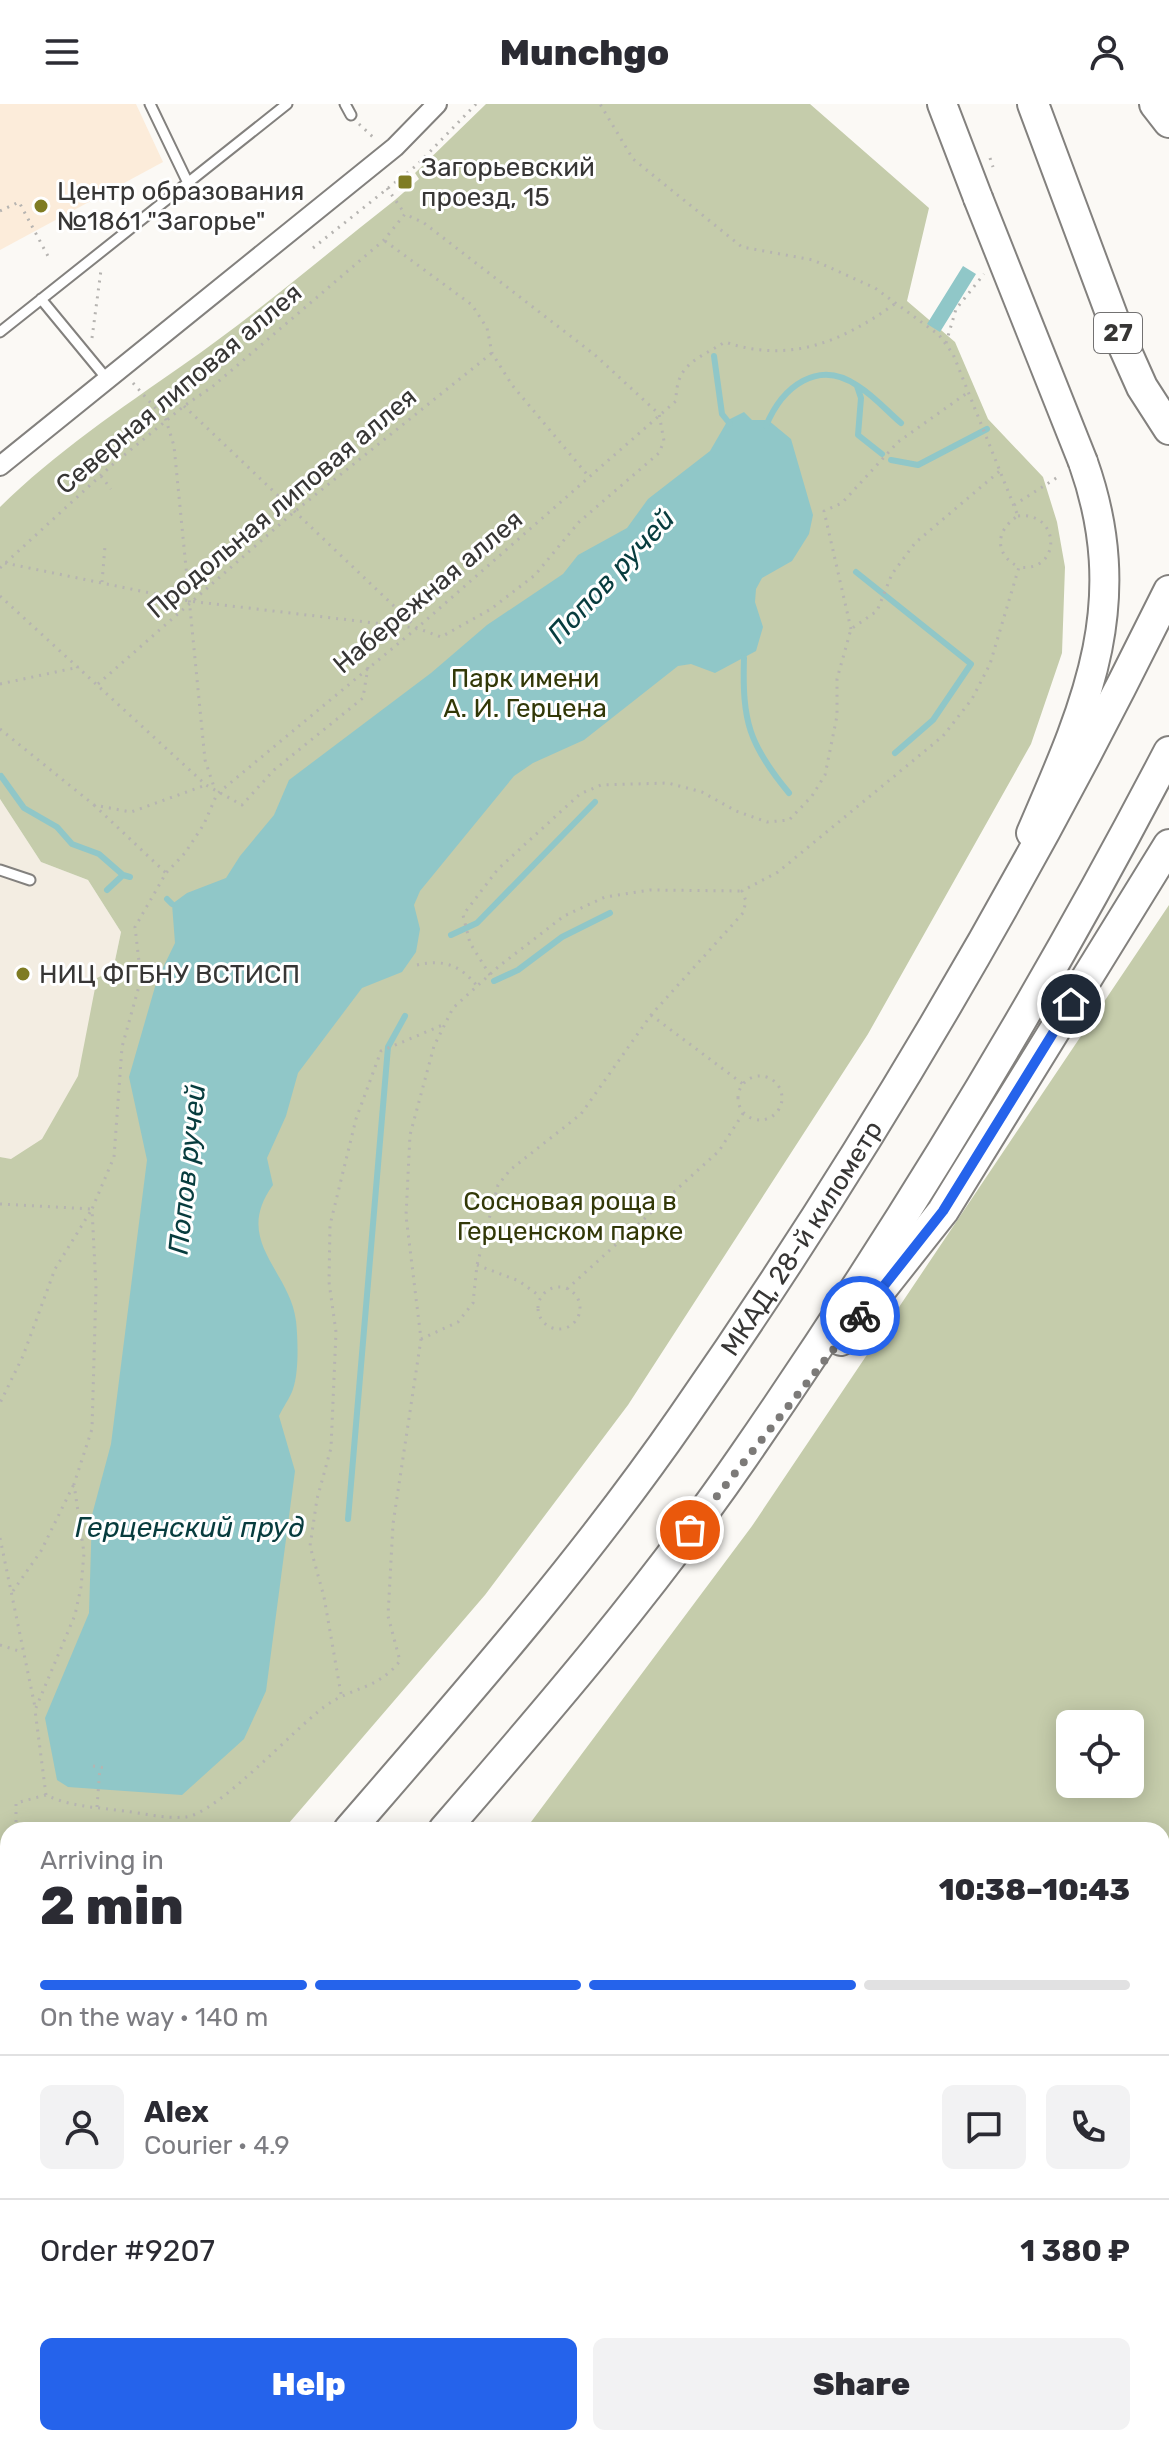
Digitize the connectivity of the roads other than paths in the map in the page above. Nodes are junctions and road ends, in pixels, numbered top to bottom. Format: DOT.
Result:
graph roads {
  1 [pos="150,104"];
  2 [pos="287,104"];
  3 [pos="345,104"];
  4 [pos="437,104"];
  5 [pos="942,104"];
  6 [pos="1033,104"];
  7 [pos="1155,104"];
  8 [pos="351,115"];
  9 [pos="1169,122"];
  10 [pos="188,183"];
  11 [pos="41,299"];
  12 [pos="0,332"];
  13 [pos="107,379"];
  14 [pos="1169,429"];
  15 [pos="0,466"];
  16 [pos="1169,569"];
  17 [pos="1169,591"];
  18 [pos="1133,664"];
  19 [pos="1169,752"];
  20 [pos="1168,846"];
  21 [pos="0,870"];
  22 [pos="30,880"];
  23 [pos="978,953"];
  24 [pos="671,1555"];
  25 [pos="356,1822"];
  26 [pos="451,1822"];
  1 -- 10 [label="lane"];
  2 -- 10 [label="lane"];
  3 -- 8 [label="lane"];
  4 -- 13 [label="street"];
  5 -- 23 [label="main road, bridge"];
  6 -- 14 [label="highway, 27"];
  7 -- 9 [label="highway"];
  10 -- 11 [label="lane"];
  11 -- 12 [label="lane"];
  11 -- 13 [label="lane"];
  13 -- 15 [label="street"];
  16 -- 18 [label="highway"];
  17 -- 18 [label="highway, МКАД, 28-й километр"];
  18 -- 23 [label="highway, МКАД, 28-й километр"];
  19 -- 24 [label="highway"];
  20 -- 24 [label="highway"];
  21 -- 22 [label="lane"];
  23 -- 25 [label="highway, МКАД, 28-й километр"];
  24 -- 26 [label="highway"];
}
